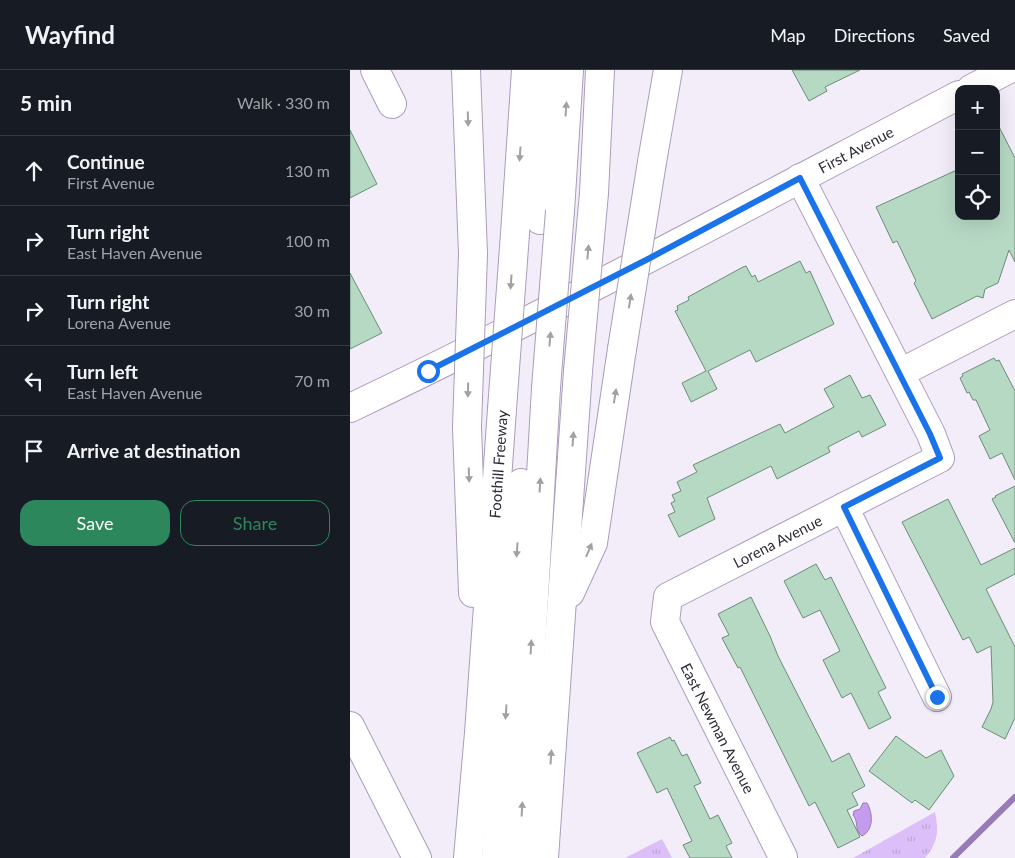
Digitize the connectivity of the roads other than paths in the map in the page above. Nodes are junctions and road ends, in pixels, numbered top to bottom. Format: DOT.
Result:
graph roads {
  1 [pos="375,70"];
  2 [pos="466,70"];
  3 [pos="526,70"];
  4 [pos="549,70"];
  5 [pos="569,70"];
  6 [pos="600,70"];
  7 [pos="668,70"];
  8 [pos="1007,70"];
  9 [pos="979,85"];
  10 [pos="955,97"];
  11 [pos="392,104"];
  12 [pos="800,178"];
  13 [pos="550,215"];
  14 [pos="1015,314"];
  15 [pos="900,373"];
  16 [pos="537,392"];
  17 [pos="350,408"];
  18 [pos="844,507"];
  19 [pos="668,596"];
  20 [pos="562,610"];
  21 [pos="937,697"];
  22 [pos="350,726"];
  23 [pos="479,733"];
  24 [pos="497,847"];
  25 [pos="417,858"];
  26 [pos="468,858"];
  27 [pos="519,858"];
  28 [pos="544,858"];
  29 [pos="783,858"];
  1 -- 11 [label="main road"];
  2 -- 23 [label="main road, one-way, bridge"];
  3 -- 23 [label="main road, Foothill Freeway, one-way, bridge"];
  4 -- 13 [label="main road"];
  13 -- 5 [label="main road, one-way"];
  20 -- 6 [label="main road, one-way, bridge"];
  20 -- 7 [label="main road, one-way, bridge"];
  8 -- 9 [label="main road"];
  10 -- 12 [label="main road, First Avenue"];
  12 -- 15 [label="main road"];
  12 -- 17 [label="main road, First Avenue"];
  13 -- 16 [label="main road, bridge"];
  14 -- 15 [label="main road"];
  15 -- 18 [label="main road, Lorena Avenue"];
  16 -- 24 [label="main road, one-way"];
  27 -- 16 [label="main road, one-way"];
  18 -- 19 [label="main road, Lorena Avenue"];
  18 -- 21 [label="main road"];
  19 -- 29 [label="main road, East Newman Avenue"];
  28 -- 20 [label="main road, one-way"];
  22 -- 25 [label="main road"];
  23 -- 26 [label="main road, Foothill Freeway"];
}
